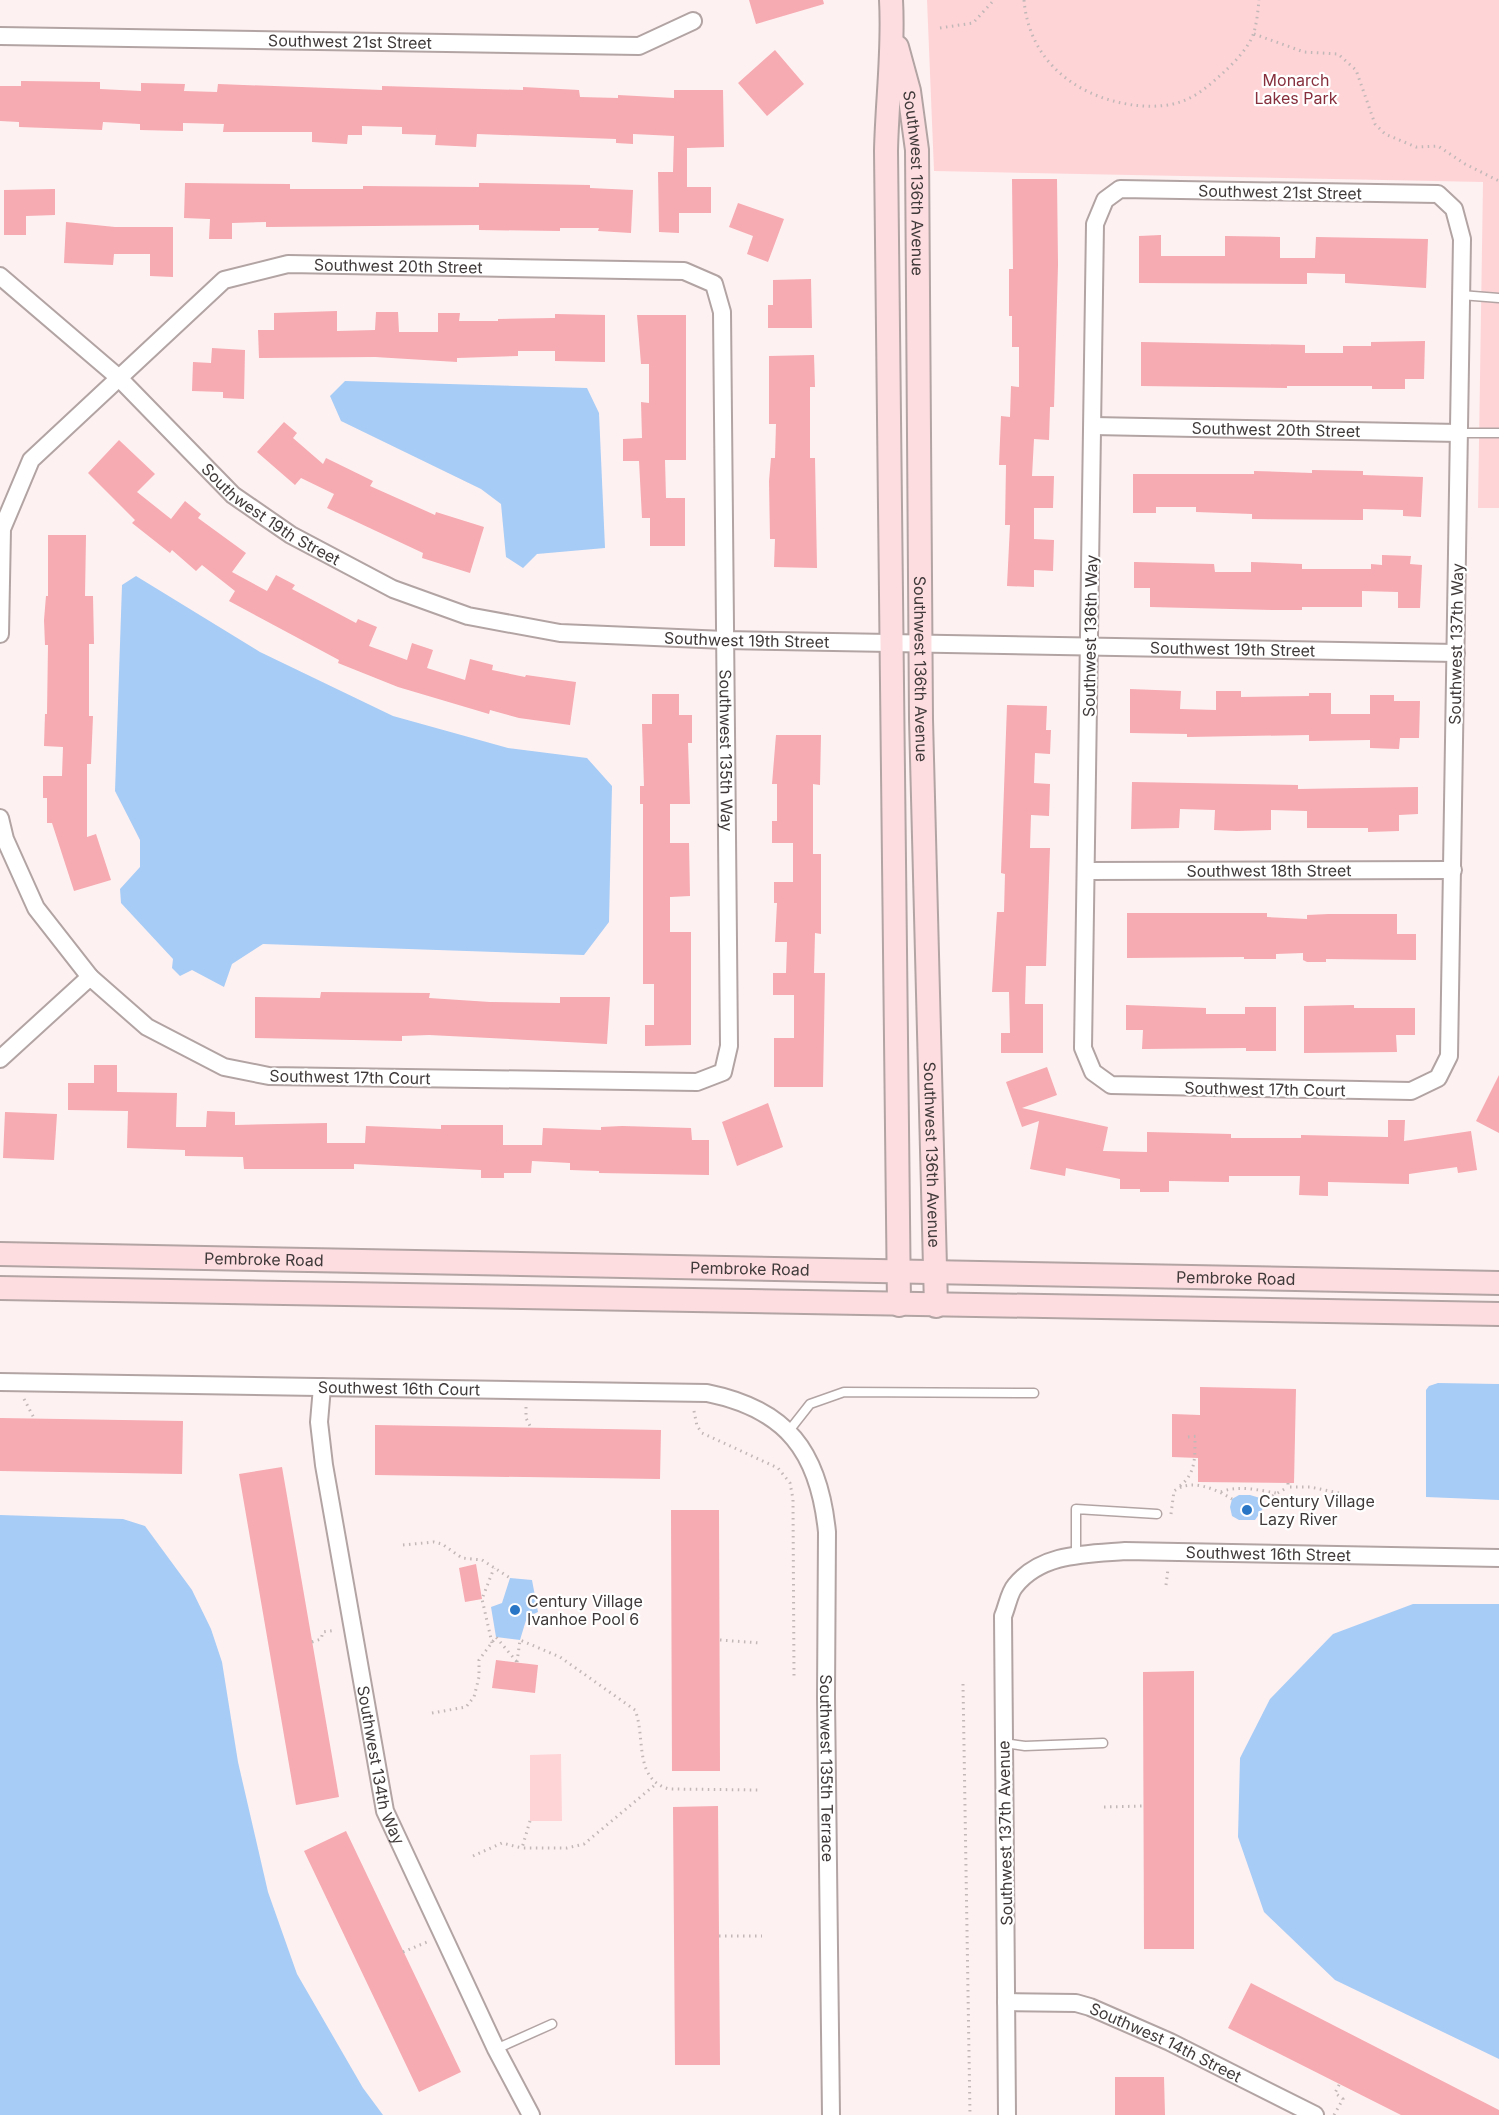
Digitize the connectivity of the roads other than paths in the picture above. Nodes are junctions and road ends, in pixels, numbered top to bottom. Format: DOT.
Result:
graph roads {
  1 [pos="891,0"];
  2 [pos="693,21"];
  3 [pos="893,34"];
  4 [pos="0,36"];
  5 [pos="1105,200"];
  6 [pos="1454,209"];
  7 [pos="0,276"];
  8 [pos="714,284"];
  9 [pos="1461,295"];
  10 [pos="1499,298"];
  11 [pos="118,377"];
  12 [pos="1093,426"];
  13 [pos="1459,433"];
  14 [pos="1499,433"];
  15 [pos="0,634"];
  16 [pos="725,640"];
  17 [pos="890,644"];
  18 [pos="921,644"];
  19 [pos="1089,646"];
  20 [pos="1456,652"];
  21 [pos="0,818"];
  22 [pos="1453,870"];
  23 [pos="1086,871"];
  24 [pos="90,977"];
  25 [pos="0,1059"];
  26 [pos="723,1072"];
  27 [pos="1093,1072"];
  28 [pos="1438,1078"];
  29 [pos="0,1254"];
  30 [pos="898,1270"];
  31 [pos="936,1270"];
  32 [pos="1499,1282"];
  33 [pos="0,1288"];
  34 [pos="899,1305"];
  35 [pos="936,1306"];
  36 [pos="1499,1314"];
  37 [pos="0,1382"];
  38 [pos="322,1387"];
  39 [pos="1034,1393"];
  40 [pos="788,1432"];
  41 [pos="1157,1514"];
  42 [pos="1076,1555"];
  43 [pos="1499,1558"];
  44 [pos="1039,1564"];
  45 [pos="1004,1743"];
  46 [pos="1103,1743"];
  47 [pos="1006,2002"];
  48 [pos="552,2024"];
  49 [pos="496,2049"];
  50 [pos="531,2115"];
  51 [pos="831,2115"];
  52 [pos="1007,2115"];
  53 [pos="1316,2115"];
  1 -- 3 [label="main road, Southwest 136th Avenue"];
  2 -- 4 [label="street, Southwest 21st Street"];
  3 -- 17 [label="main road, Southwest 136th Avenue"];
  3 -- 18 [label="main road, Southwest 136th Avenue"];
  5 -- 6 [label="street, Southwest 21st Street"];
  5 -- 12 [label="street, Southwest 136th Way"];
  6 -- 9 [label="street, Southwest 137th Way"];
  7 -- 11 [label="street, Southwest 19th Street"];
  8 -- 11 [label="street, Southwest 20th Street"];
  8 -- 16 [label="street, Southwest 135th Way"];
  9 -- 10 [label="lane"];
  9 -- 13 [label="street, Southwest 137th Way"];
  11 -- 15 [label="street, Southwest 20th Street"];
  11 -- 16 [label="street, Southwest 19th Street"];
  12 -- 13 [label="street, Southwest 20th Street"];
  12 -- 19 [label="street, Southwest 136th Way"];
  13 -- 14 [label="lane"];
  13 -- 20 [label="street, Southwest 137th Way"];
  16 -- 17 [label="street, Southwest 19th Street"];
  16 -- 26 [label="street, Southwest 135th Way"];
  17 -- 18 [label="street, Southwest 19th Street"];
  17 -- 30 [label="main road, Southwest 136th Avenue"];
  18 -- 19 [label="street, Southwest 19th Street"];
  18 -- 31 [label="main road, Southwest 136th Avenue"];
  19 -- 20 [label="street, Southwest 19th Street"];
  19 -- 23 [label="street, Southwest 136th Way"];
  20 -- 22 [label="street, Southwest 137th Way"];
  21 -- 24 [label="street, Southwest 17th Court"];
  22 -- 23 [label="street, Southwest 18th Street"];
  22 -- 28 [label="street, Southwest 137th Way"];
  23 -- 27 [label="street, Southwest 136th Way"];
  24 -- 25 [label="street"];
  24 -- 26 [label="street, Southwest 17th Court"];
  27 -- 28 [label="street, Southwest 17th Court"];
  29 -- 30 [label="main road, Pembroke Road"];
  30 -- 31 [label="main road, Pembroke Road"];
  30 -- 34 [label="main road, Southwest 136th Avenue"];
  31 -- 32 [label="main road, Pembroke Road"];
  31 -- 35 [label="main road, Southwest 136th Avenue"];
  33 -- 34 [label="main road, Pembroke Road"];
  34 -- 35 [label="main road, Pembroke Road"];
  35 -- 36 [label="main road, Pembroke Road"];
  37 -- 38 [label="street, Southwest 16th Court"];
  38 -- 40 [label="street, Southwest 16th Court"];
  38 -- 49 [label="street, Southwest 134th Way"];
  39 -- 40 [label="lane"];
  40 -- 51 [label="street, Southwest 135th Terrace"];
  41 -- 42 [label="lane"];
  42 -- 43 [label="street, Southwest 16th Street"];
  42 -- 44 [label="street, Southwest 16th Street"];
  44 -- 45 [label="street, Southwest 137th Avenue"];
  45 -- 46 [label="lane"];
  45 -- 47 [label="street, Southwest 137th Avenue"];
  47 -- 52 [label="street, Southwest 137th Avenue"];
  47 -- 53 [label="street, Southwest 14th Street"];
  48 -- 49 [label="lane"];
  49 -- 50 [label="street, Southwest 134th Way"];
}
